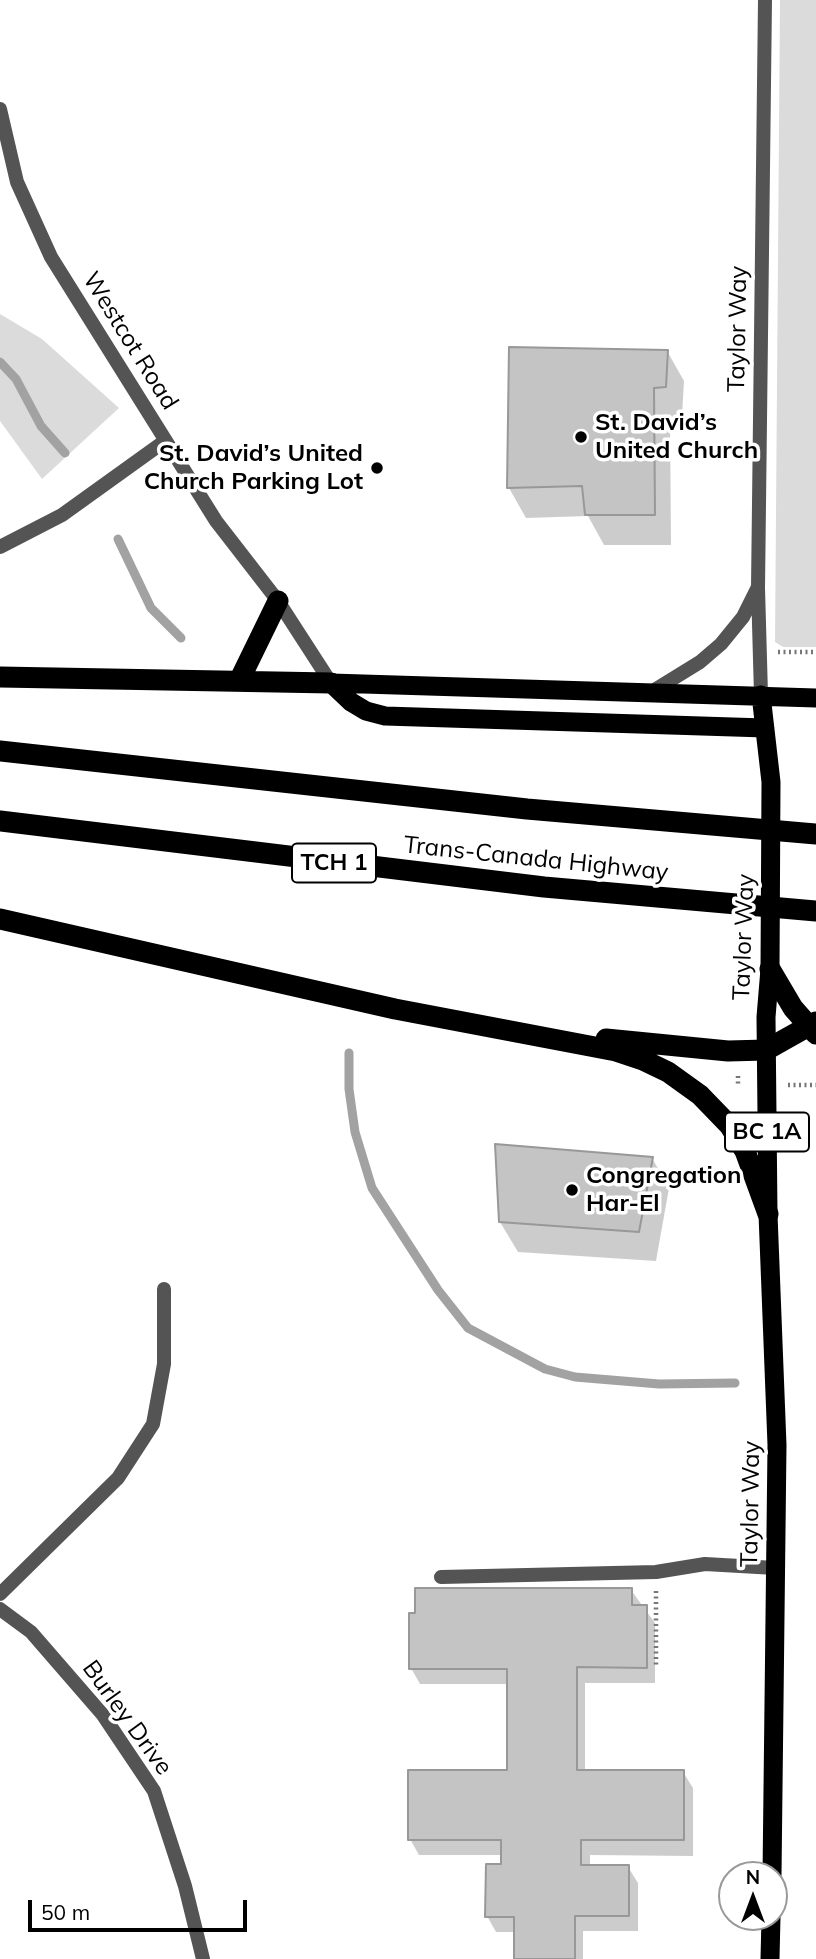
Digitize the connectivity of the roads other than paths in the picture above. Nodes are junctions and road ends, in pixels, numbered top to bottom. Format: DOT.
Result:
graph roads {
  1 [pos="765,0"];
  2 [pos="0,109"];
  3 [pos="165,441"];
  4 [pos="0,548"];
  5 [pos="758,588"];
  6 [pos="278,601"];
  7 [pos="0,677"];
  8 [pos="239,681"];
  9 [pos="331,683"];
  10 [pos="653,691"];
  11 [pos="761,695"];
  12 [pos="816,698"];
  13 [pos="765,727"];
  14 [pos="0,751"];
  15 [pos="0,821"];
  16 [pos="816,834"];
  17 [pos="816,911"];
  18 [pos="0,919"];
  19 [pos="770,969"];
  20 [pos="492,1027"];
  21 [pos="813,1028"];
  22 [pos="766,1050"];
  23 [pos="768,1214"];
  24 [pos="164,1289"];
  25 [pos="775,1568"];
  26 [pos="441,1577"];
  27 [pos="0,1594"];
  28 [pos="0,1609"];
  29 [pos="772,1861"];
  30 [pos="771,1931"];
  31 [pos="203,1959"];
  32 [pos="770,1959"];
  1 -- 5 [label="street, Taylor Way"];
  2 -- 3 [label="street, Westcot Road"];
  3 -- 4 [label="street"];
  3 -- 6 [label="street, Westcot Road"];
  5 -- 10 [label="street"];
  5 -- 11 [label="street, Taylor Way"];
  6 -- 8 [label="highway"];
  6 -- 9 [label="street, Westcot Road"];
  7 -- 8 [label="highway"];
  8 -- 9 [label="highway"];
  9 -- 10 [label="highway"];
  9 -- 13 [label="highway"];
  10 -- 11 [label="highway"];
  11 -- 12 [label="highway"];
  11 -- 13 [label="highway, Taylor Way / BC 1A"];
  13 -- 19 [label="highway, Taylor Way / BC 1A"];
  14 -- 16 [label="highway, Trans-Canada Highway"];
  15 -- 17 [label="highway, Trans-Canada Highway / TCH 1"];
  18 -- 20 [label="highway"];
  19 -- 21 [label="highway"];
  19 -- 22 [label="highway, Taylor Way / BC 1A"];
  20 -- 22 [label="highway"];
  20 -- 23 [label="highway"];
  21 -- 22 [label="highway"];
  22 -- 23 [label="highway, Taylor Way / BC 1A"];
  23 -- 25 [label="highway, Taylor Way"];
  24 -- 27 [label="street"];
  25 -- 26 [label="street"];
  25 -- 29 [label="highway, Taylor Way"];
  28 -- 31 [label="street, Burley Drive"];
  30 -- 32 [label="highway"];
}
